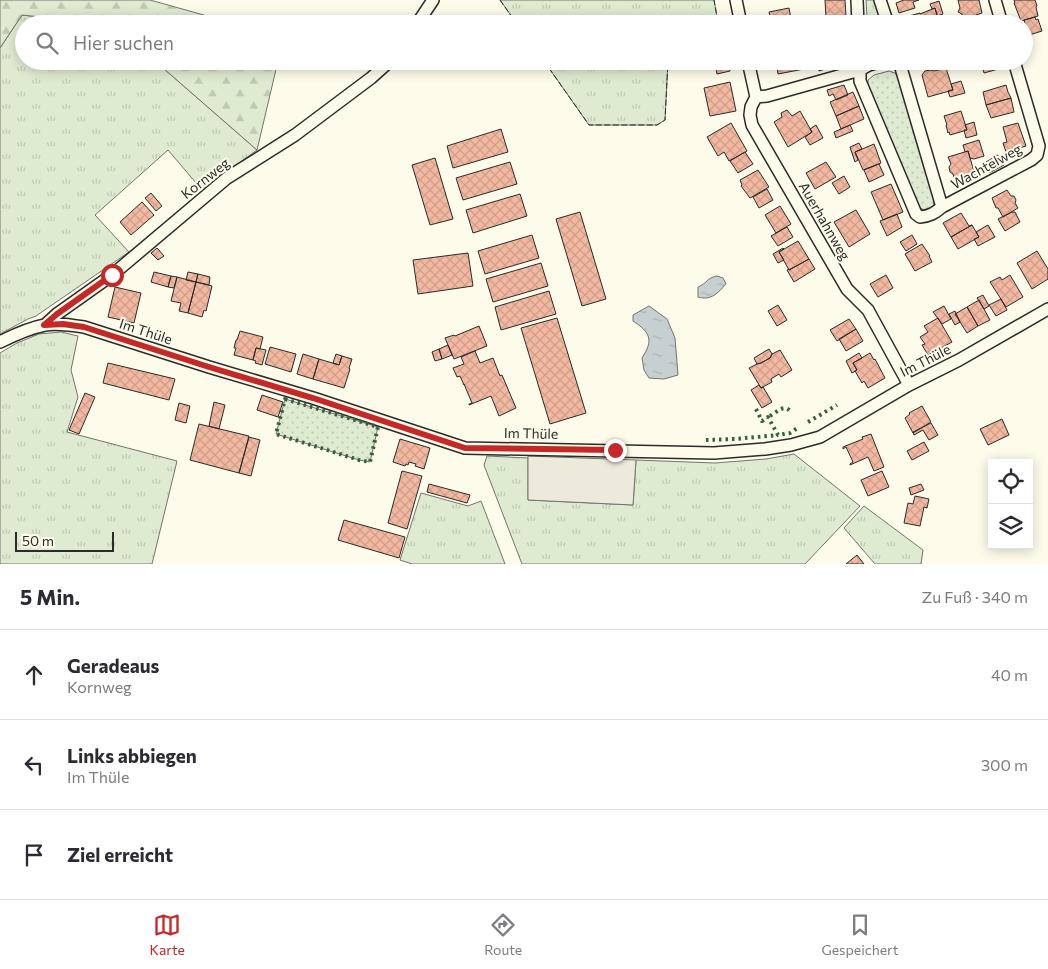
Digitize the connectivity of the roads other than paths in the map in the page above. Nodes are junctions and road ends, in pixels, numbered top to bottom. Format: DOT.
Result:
graph roads {
  1 [pos="433,0"];
  2 [pos="736,0"];
  3 [pos="857,0"];
  4 [pos="880,0"];
  5 [pos="995,0"];
  6 [pos="423,15"];
  7 [pos="739,15"];
  8 [pos="858,15"];
  9 [pos="885,15"];
  10 [pos="999,15"];
  11 [pos="380,70"];
  12 [pos="750,70"];
  13 [pos="845,70"];
  14 [pos="860,70"];
  15 [pos="902,70"];
  16 [pos="1017,70"];
  17 [pos="756,97"];
  18 [pos="942,207"];
  19 [pos="1048,308"];
  20 [pos="44,325"];
  21 [pos="0,342"];
  22 [pos="909,385"];
  1 -- 6 [label="street"];
  2 -- 7 [label="street"];
  3 -- 8 [label="street"];
  4 -- 9 [label="street"];
  5 -- 10 [label="street"];
  11 -- 20 [label="street, Kornweg"];
  12 -- 17 [label="street, Auerhahnweg"];
  13 -- 17 [label="street"];
  14 -- 18 [label="street, Wachtelweg"];
  15 -- 18 [label="street, Wachtelweg"];
  16 -- 18 [label="street, Wachtelweg"];
  17 -- 22 [label="street, Auerhahnweg"];
  19 -- 22 [label="street, Im Thüle"];
  20 -- 21 [label="street, Im Thüle"];
  20 -- 22 [label="street, Im Thüle"];
}
